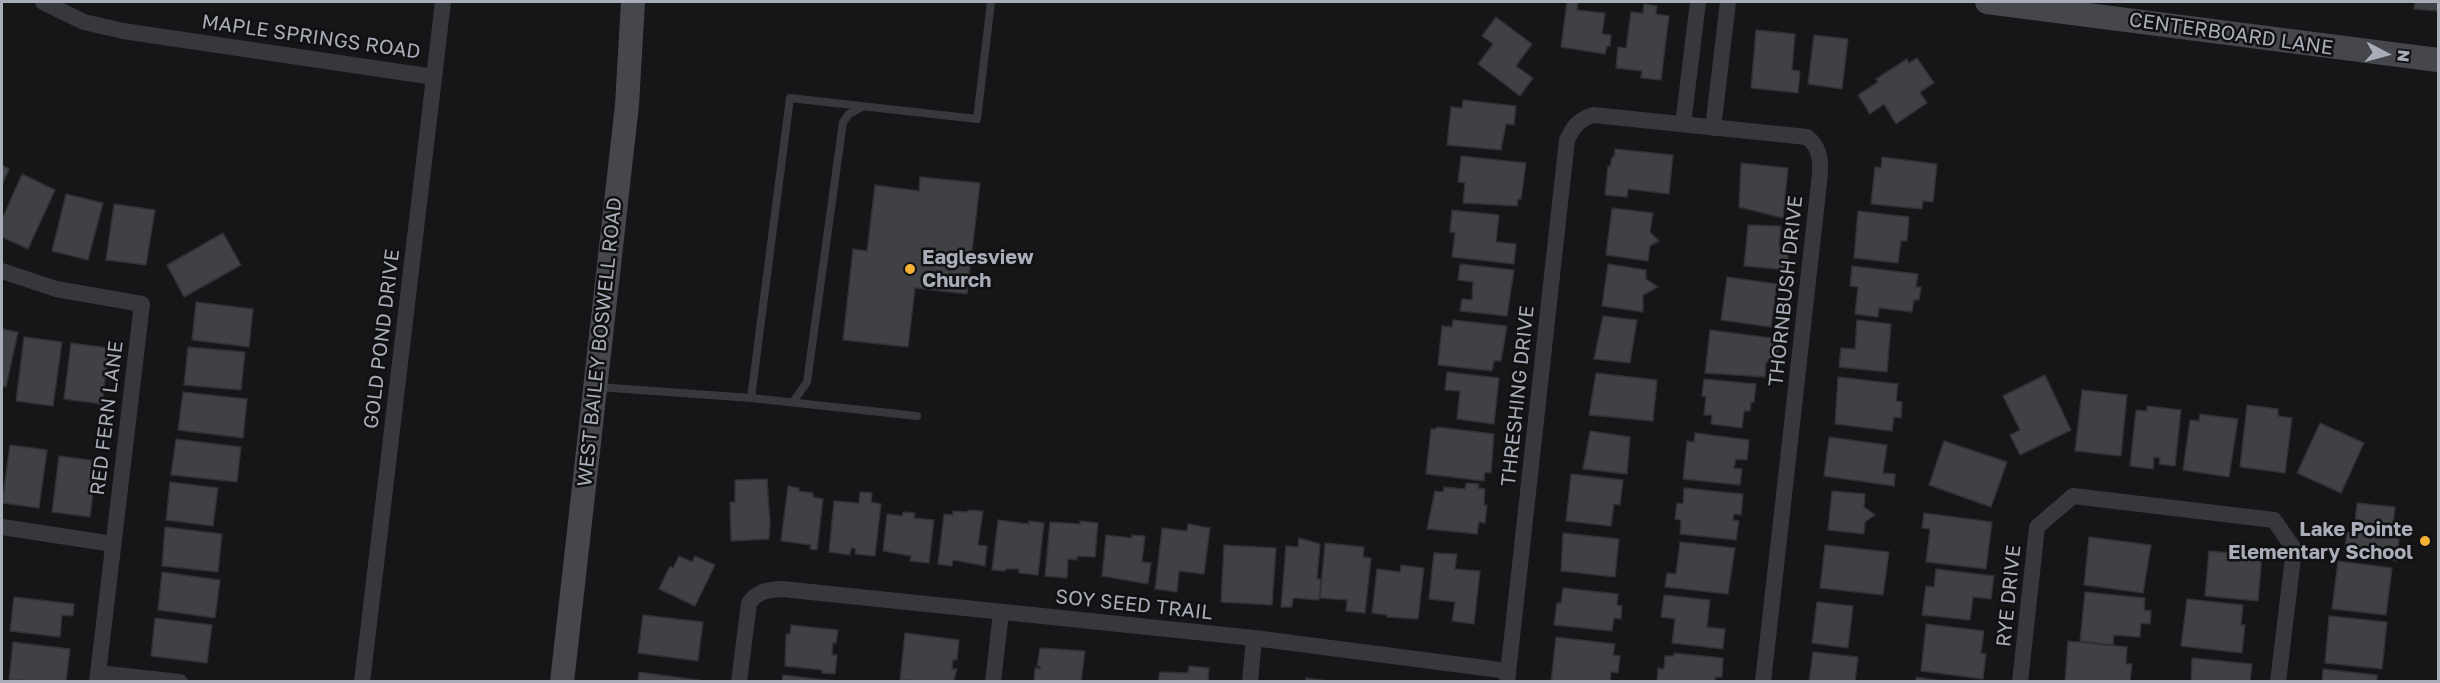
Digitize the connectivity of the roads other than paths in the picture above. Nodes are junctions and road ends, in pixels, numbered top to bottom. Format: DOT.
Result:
graph roads {
  1 [pos="43,2"];
  2 [pos="443,2"];
  3 [pos="633,2"];
  4 [pos="991,2"];
  5 [pos="1698,2"];
  6 [pos="1728,2"];
  7 [pos="1998,2"];
  8 [pos="2439,60"];
  9 [pos="435,77"];
  10 [pos="862,106"];
  11 [pos="1580,120"];
  12 [pos="1683,124"];
  13 [pos="1713,128"];
  14 [pos="2,271"];
  15 [pos="594,386"];
  16 [pos="751,398"];
  17 [pos="794,402"];
  18 [pos="917,416"];
  19 [pos="2,527"];
  20 [pos="113,544"];
  21 [pos="1001,612"];
  22 [pos="1254,638"];
  23 [pos="1507,676"];
  24 [pos="97,677"];
  25 [pos="180,681"];
  26 [pos="362,681"];
  27 [pos="562,681"];
  28 [pos="739,681"];
  29 [pos="993,681"];
  30 [pos="1250,681"];
  31 [pos="1763,681"];
  32 [pos="2020,681"];
  33 [pos="2278,681"];
  1 -- 9 [label="street, MAPLE SPRINGS ROAD"];
  2 -- 9 [label="street, GOLD POND DRIVE"];
  3 -- 15 [label="main road, WEST BAILEY BOSWELL ROAD"];
  4 -- 10 [label="lane"];
  5 -- 12 [label="street"];
  6 -- 13 [label="street"];
  7 -- 8 [label="main road, CENTERBOARD LANE"];
  9 -- 26 [label="street, GOLD POND DRIVE"];
  10 -- 16 [label="lane"];
  10 -- 17 [label="lane"];
  11 -- 12 [label="street, THORNBUSH DRIVE"];
  11 -- 23 [label="street, THRESHING DRIVE"];
  12 -- 13 [label="street, THORNBUSH DRIVE"];
  13 -- 31 [label="street, THORNBUSH DRIVE"];
  14 -- 20 [label="street, RED FERN LANE"];
  15 -- 16 [label="lane"];
  15 -- 27 [label="main road, WEST BAILEY BOSWELL ROAD"];
  16 -- 17 [label="lane"];
  17 -- 18 [label="lane"];
  19 -- 20 [label="street"];
  20 -- 24 [label="street, RED FERN LANE"];
  21 -- 22 [label="street, SOY SEED TRAIL"];
  21 -- 28 [label="street, SOY SEED TRAIL"];
  21 -- 29 [label="street"];
  22 -- 23 [label="street, SOY SEED TRAIL"];
  22 -- 30 [label="street"];
  24 -- 25 [label="street"];
  32 -- 33 [label="street, RYE DRIVE"];
}
